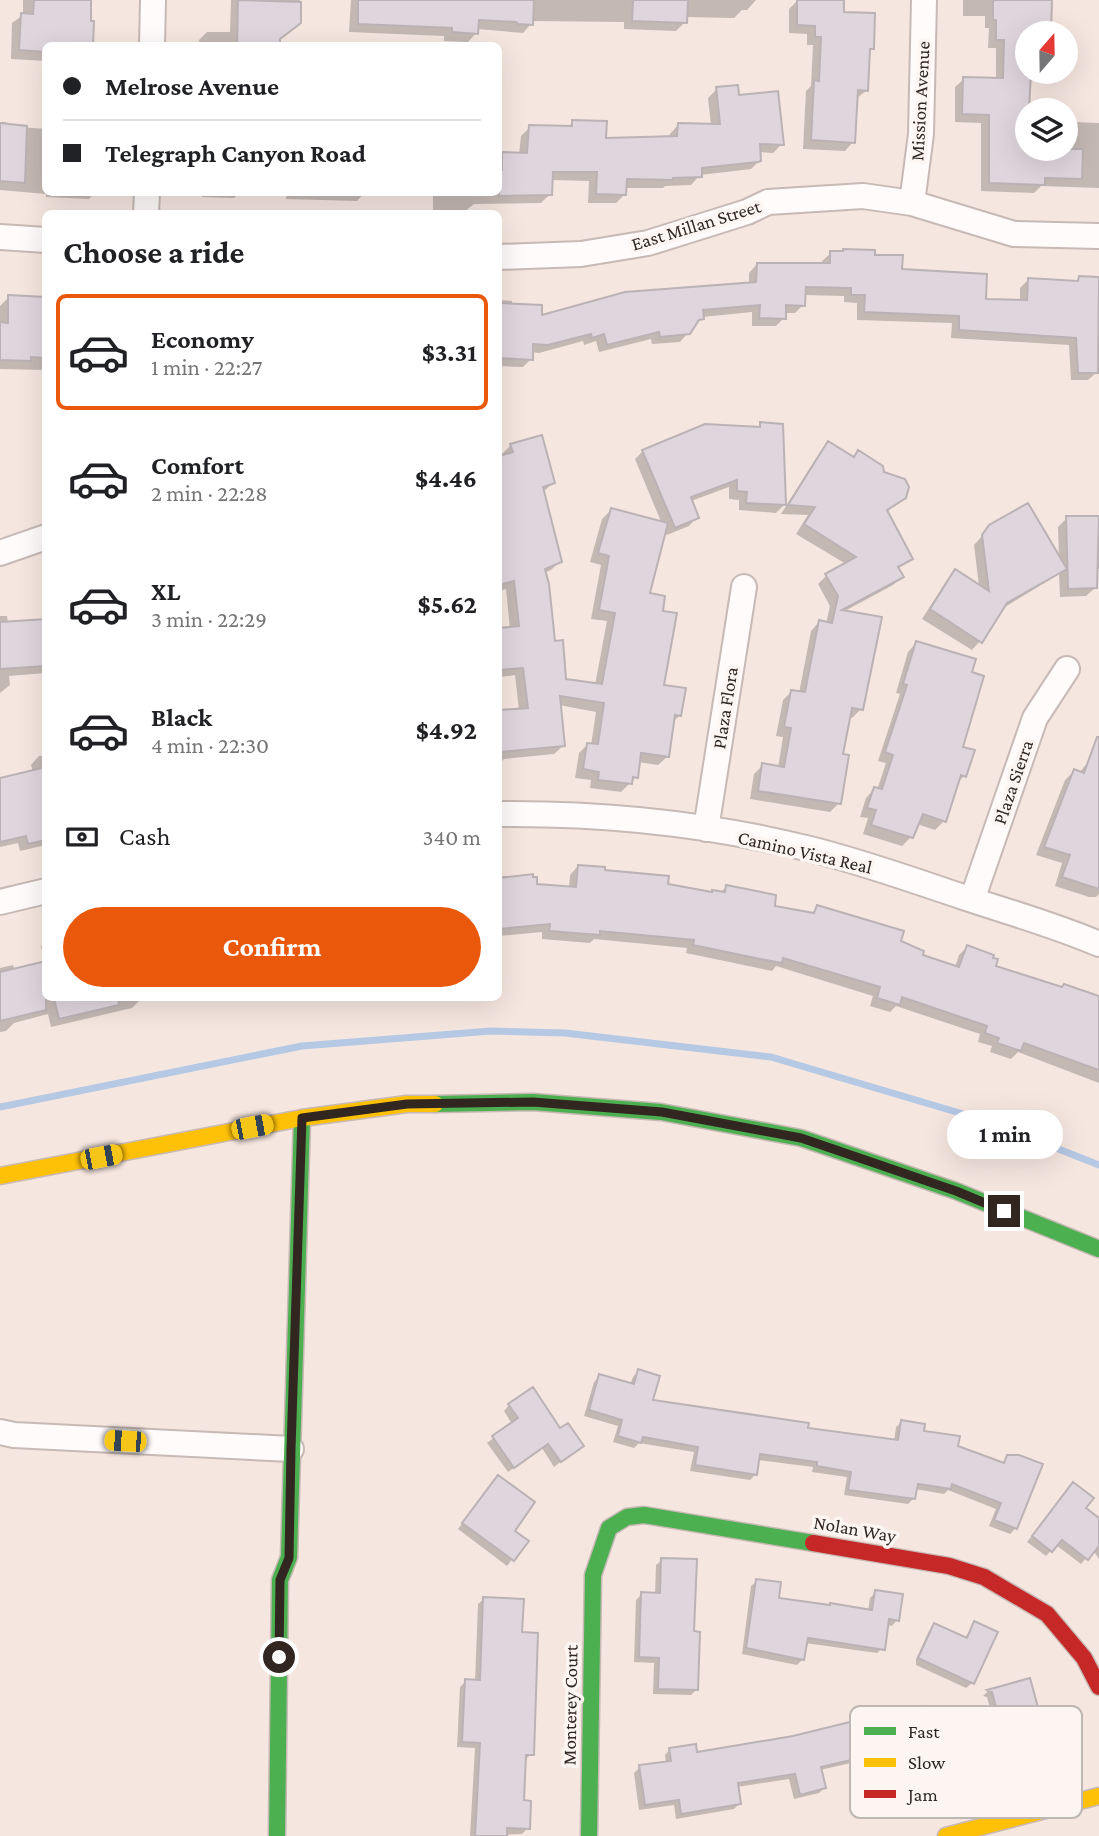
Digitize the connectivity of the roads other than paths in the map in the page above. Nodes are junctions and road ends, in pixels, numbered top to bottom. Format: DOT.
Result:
graph roads {
  1 [pos="153,0"];
  2 [pos="924,0"];
  3 [pos="152,42"];
  4 [pos="912,203"];
  5 [pos="1099,236"];
  6 [pos="0,237"];
  7 [pos="42,240"];
  8 [pos="502,257"];
  9 [pos="42,538"];
  10 [pos="0,553"];
  11 [pos="744,587"];
  12 [pos="1067,669"];
  13 [pos="502,814"];
  14 [pos="706,829"];
  15 [pos="42,892"];
  16 [pos="972,900"];
  17 [pos="0,902"];
  18 [pos="1099,944"];
  19 [pos="302,1118"];
  20 [pos="0,1176"];
  21 [pos="1099,1249"];
  22 [pos="0,1432"];
  23 [pos="291,1449"];
  24 [pos="593,1575"];
  25 [pos="1099,1687"];
  26 [pos="1099,1796"];
  27 [pos="1082,1800"];
  28 [pos="1015,1818"];
  29 [pos="277,1836"];
  30 [pos="589,1836"];
  31 [pos="946,1836"];
  1 -- 3 [label="street"];
  2 -- 4 [label="street, Mission Avenue"];
  4 -- 5 [label="street, East Millan Street"];
  4 -- 8 [label="street, East Millan Street"];
  6 -- 7 [label="street"];
  9 -- 10 [label="street"];
  11 -- 14 [label="street, Plaza Flora"];
  12 -- 16 [label="street, Plaza Sierra"];
  13 -- 14 [label="street, Camino Vista Real"];
  14 -- 16 [label="street, Camino Vista Real"];
  15 -- 17 [label="street"];
  16 -- 18 [label="street, Camino Vista Real"];
  19 -- 20 [label="street"];
  19 -- 21 [label="street"];
  19 -- 23 [label="street"];
  22 -- 23 [label="street"];
  23 -- 29 [label="street"];
  24 -- 25 [label="street, Nolan Way"];
  24 -- 30 [label="street, Monterey Court"];
  26 -- 27 [label="street"];
  28 -- 31 [label="street"];
}
